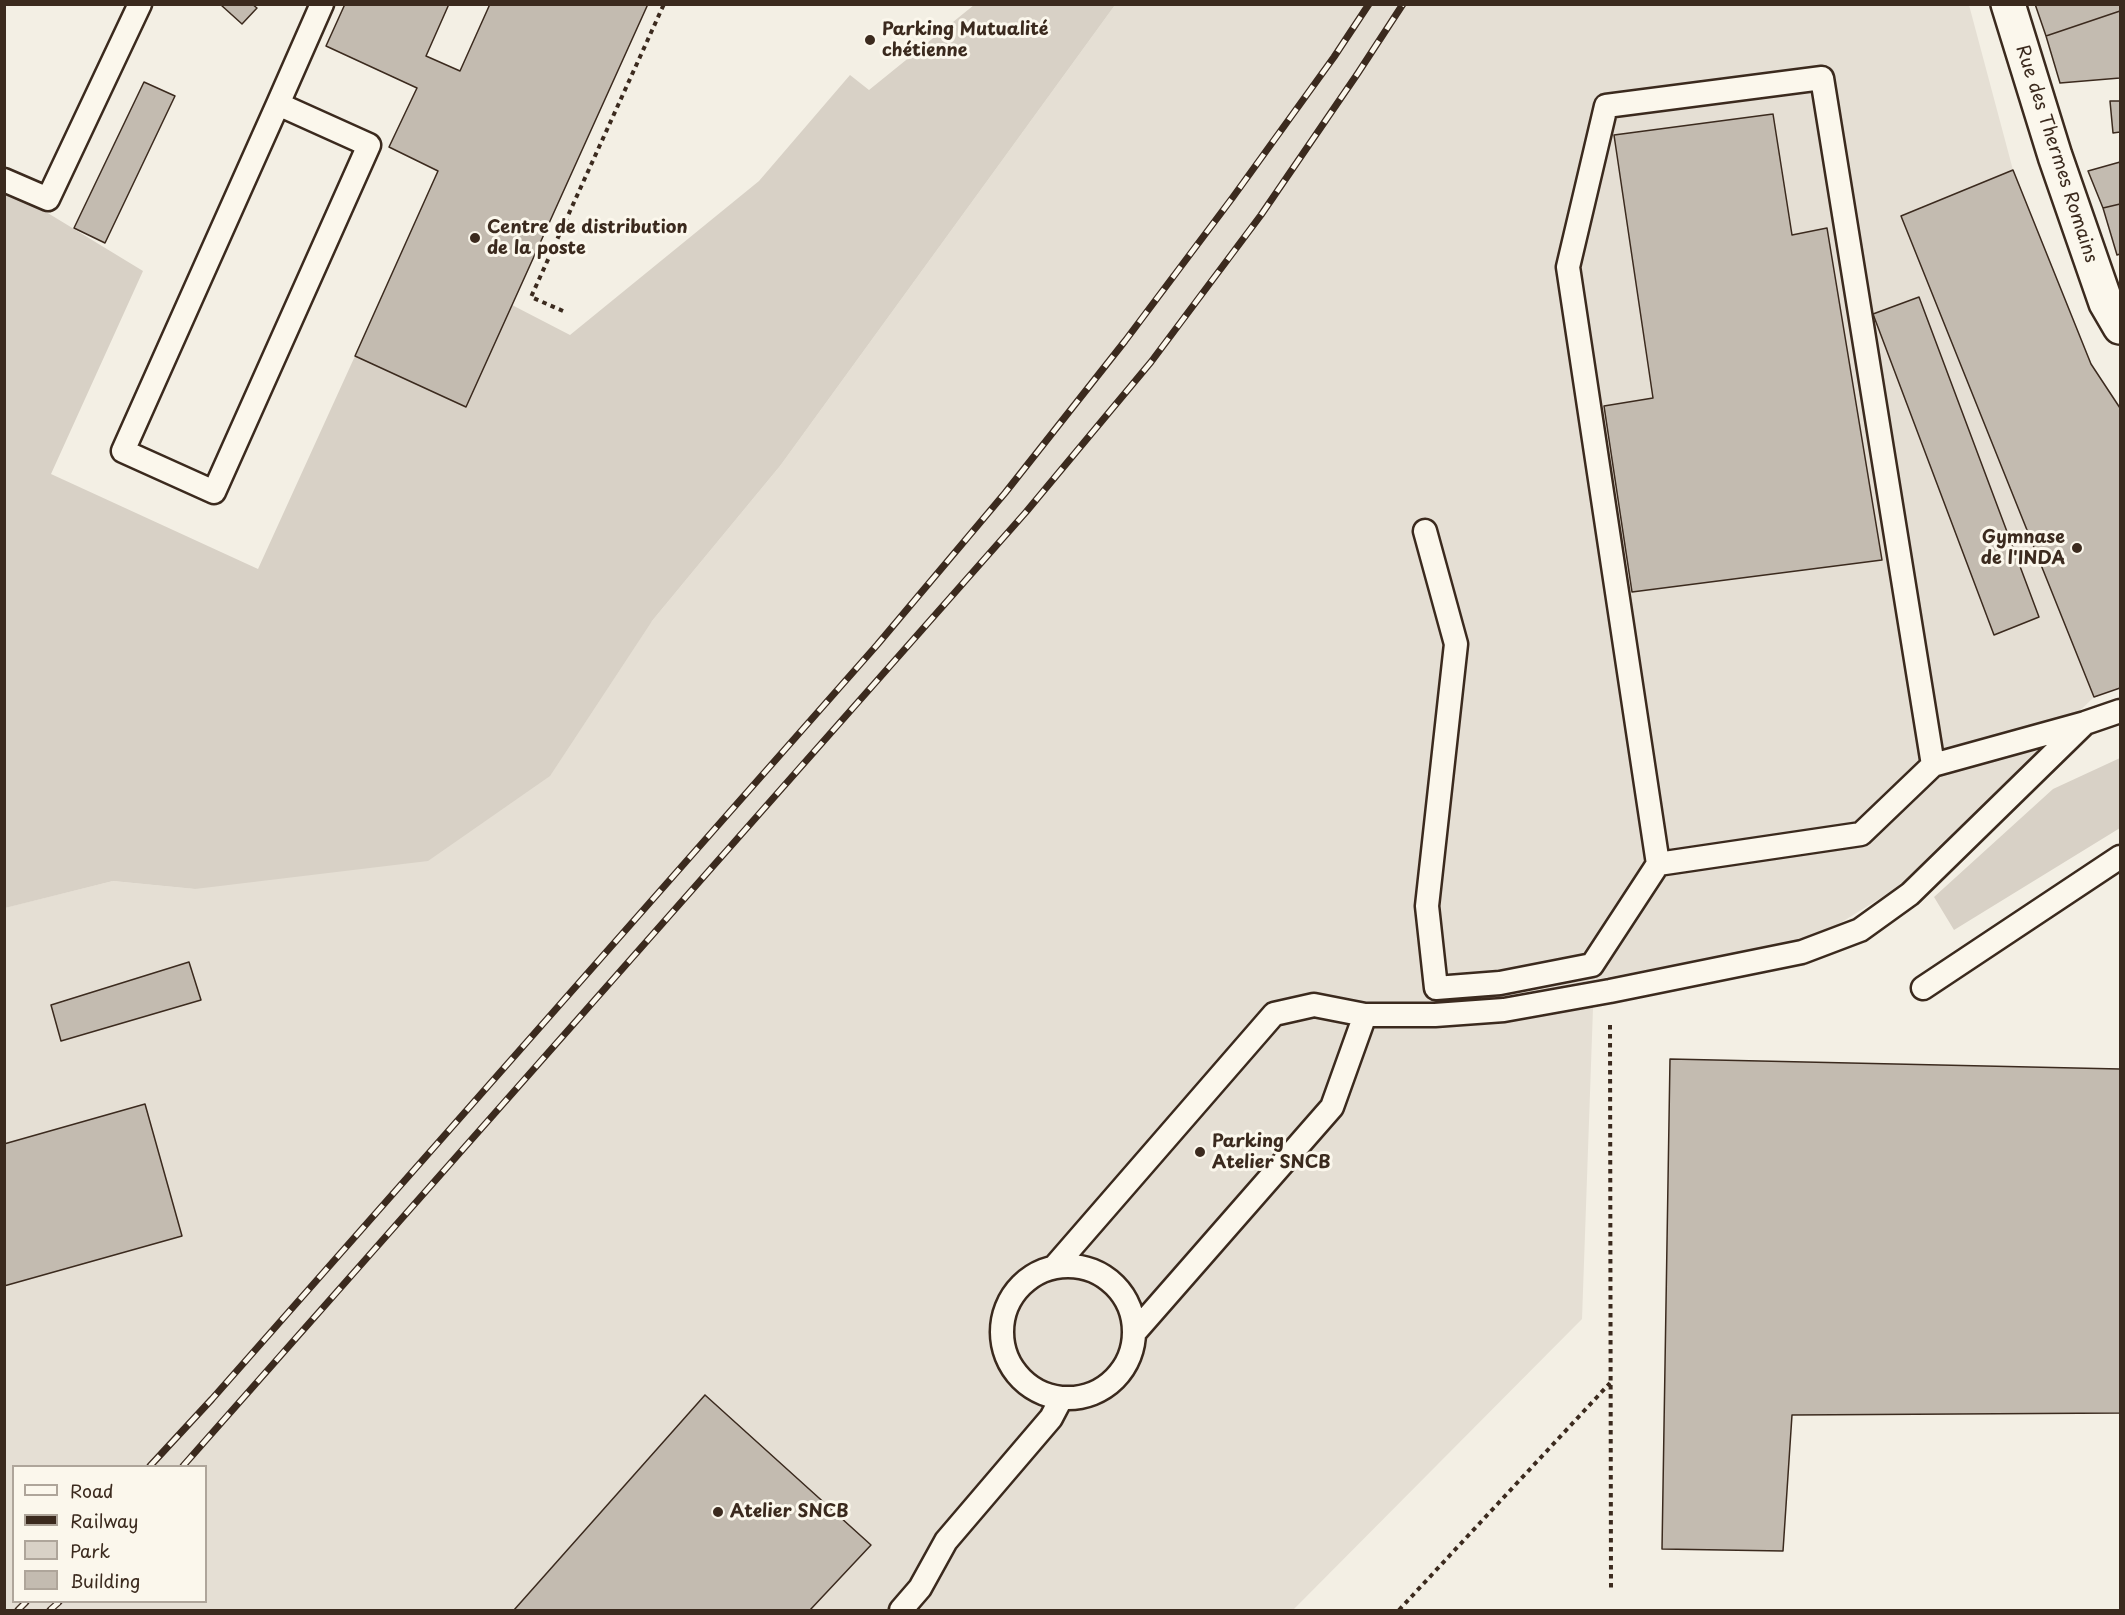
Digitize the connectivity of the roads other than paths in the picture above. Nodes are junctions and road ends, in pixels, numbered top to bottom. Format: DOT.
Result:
graph roads {
  1 [pos="140,4"];
  2 [pos="322,4"];
  3 [pos="2008,4"];
  4 [pos="278,104"];
  5 [pos="4,180"];
  6 [pos="2116,310"];
  7 [pos="1425,531"];
  8 [pos="2121,711"];
  9 [pos="2085,723"];
  10 [pos="1934,765"];
  11 [pos="2121,857"];
  12 [pos="1658,864"];
  13 [pos="1923,988"];
  14 [pos="1365,1015"];
  15 [pos="1056,1265"];
  16 [pos="1135,1332"];
  17 [pos="1062,1399"];
  18 [pos="902,1611"];
  1 -- 5 [label="lane"];
  2 -- 4 [label="lane"];
  3 -- 6 [label="street, Rue des Thermes Romains"];
  4 -- 4 [label="lane"];
  7 -- 12 [label="lane"];
  8 -- 9 [label="lane"];
  9 -- 10 [label="lane"];
  9 -- 14 [label="lane"];
  10 -- 12 [label="lane"];
  10 -- 12 [label="lane"];
  11 -- 13 [label="lane"];
  14 -- 15 [label="lane"];
  14 -- 16 [label="lane"];
  15 -- 16 [label="lane"];
  15 -- 17 [label="lane"];
  16 -- 17 [label="lane"];
  17 -- 18 [label="lane"];
}
